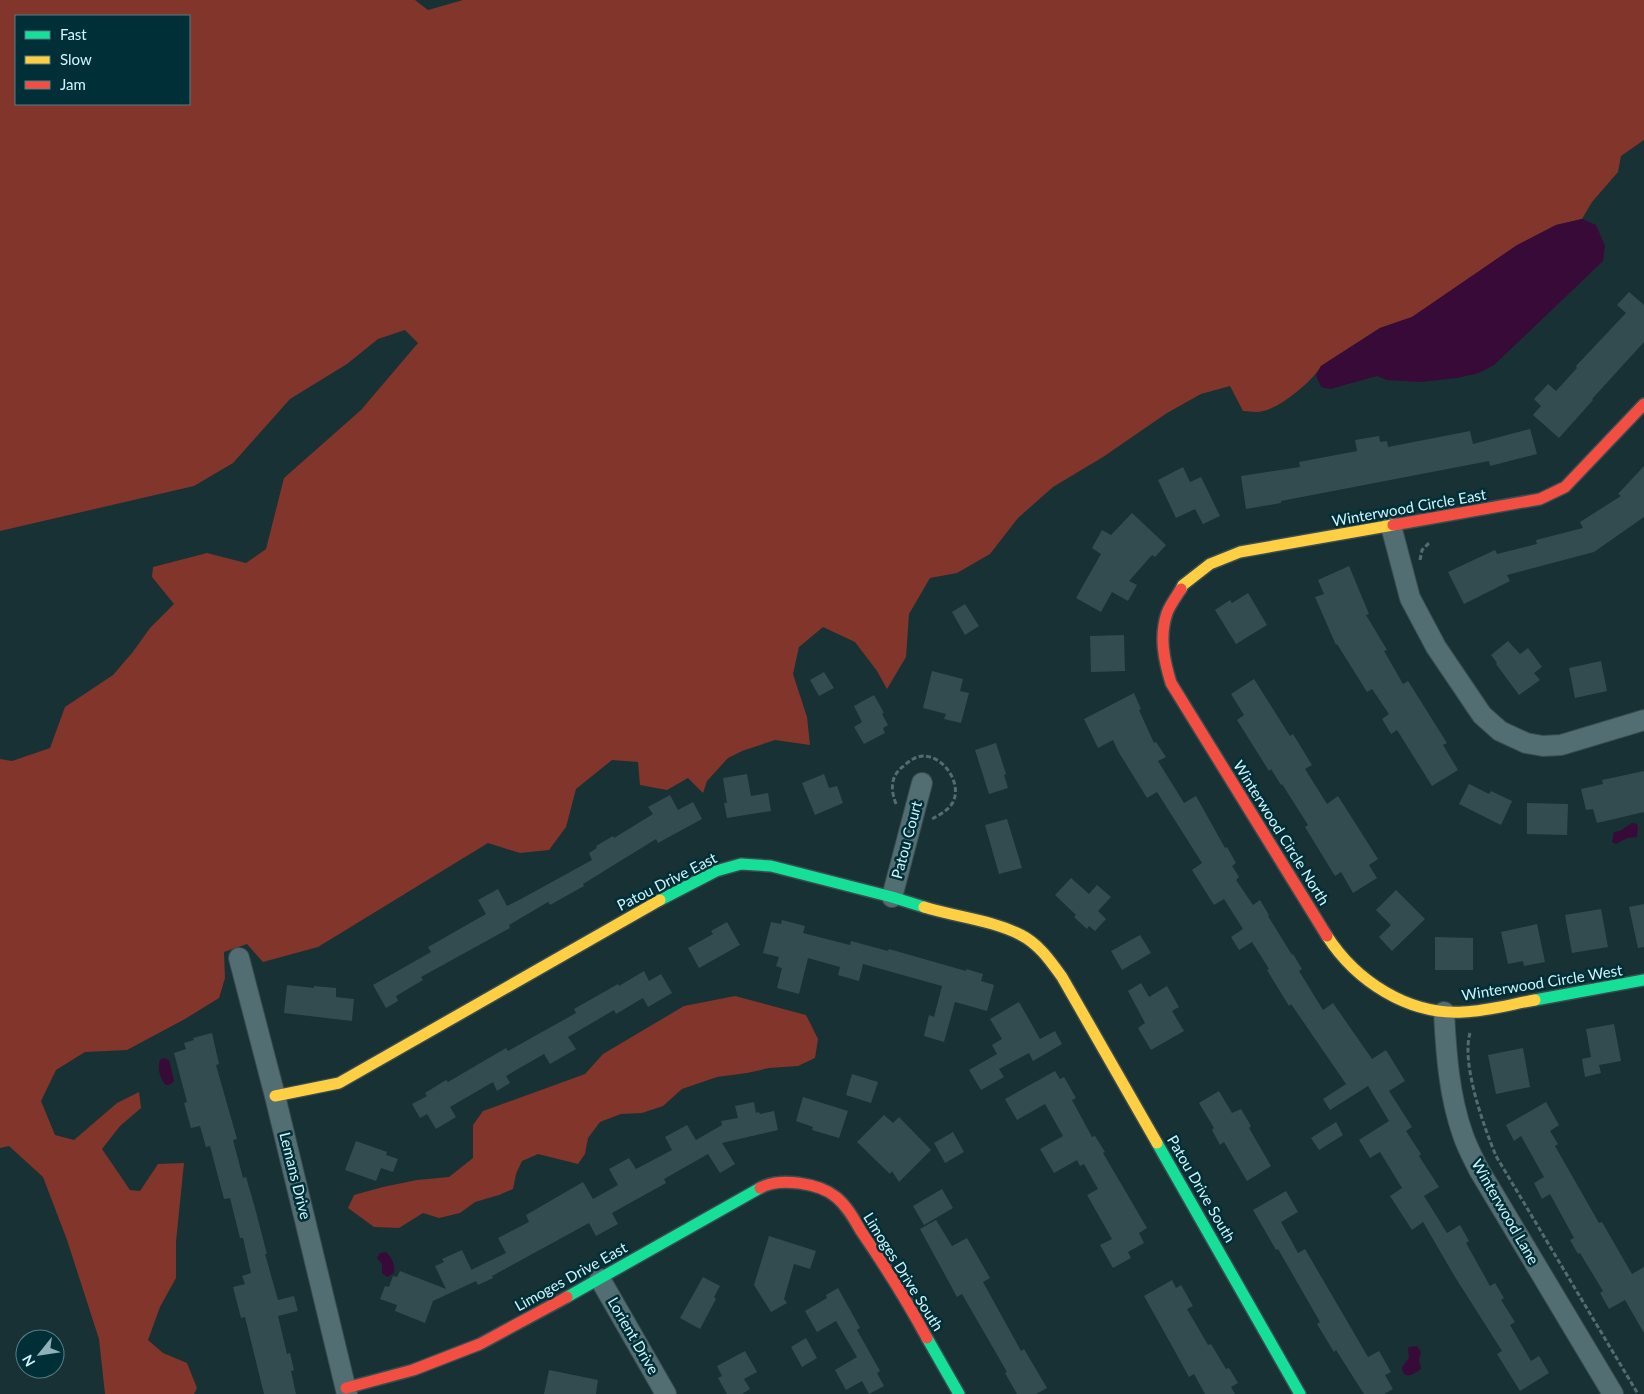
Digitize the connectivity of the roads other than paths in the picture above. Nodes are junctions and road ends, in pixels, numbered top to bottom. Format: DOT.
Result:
graph roads {
  1 [pos="1644,404"];
  2 [pos="1392,526"];
  3 [pos="1167,613"];
  4 [pos="1644,720"];
  5 [pos="922,783"];
  6 [pos="892,897"];
  7 [pos="239,958"];
  8 [pos="1644,980"];
  9 [pos="1074,999"];
  10 [pos="1444,1012"];
  11 [pos="275,1096"];
  12 [pos="805,1183"];
  13 [pos="600,1279"];
  14 [pos="347,1391"];
  15 [pos="666,1394"];
  16 [pos="959,1394"];
  17 [pos="1300,1394"];
  18 [pos="1613,1394"];
  1 -- 2 [label="street, Winterwood Circle East"];
  2 -- 3 [label="street, Winterwood Circle East"];
  2 -- 4 [label="street"];
  3 -- 10 [label="street, Winterwood Circle North"];
  5 -- 6 [label="street, Patou Court"];
  6 -- 9 [label="street, Patou Drive East"];
  6 -- 11 [label="street, Patou Drive East"];
  7 -- 11 [label="street, Lemans Drive"];
  8 -- 10 [label="street, Winterwood Circle West"];
  9 -- 17 [label="street, Patou Drive South"];
  10 -- 18 [label="street, Winterwood Lane"];
  11 -- 14 [label="street, Lemans Drive"];
  12 -- 13 [label="street, Limoges Drive East"];
  12 -- 16 [label="street, Limoges Drive South"];
  13 -- 14 [label="street, Limoges Drive East"];
  13 -- 15 [label="street, Lorient Drive"];
}
